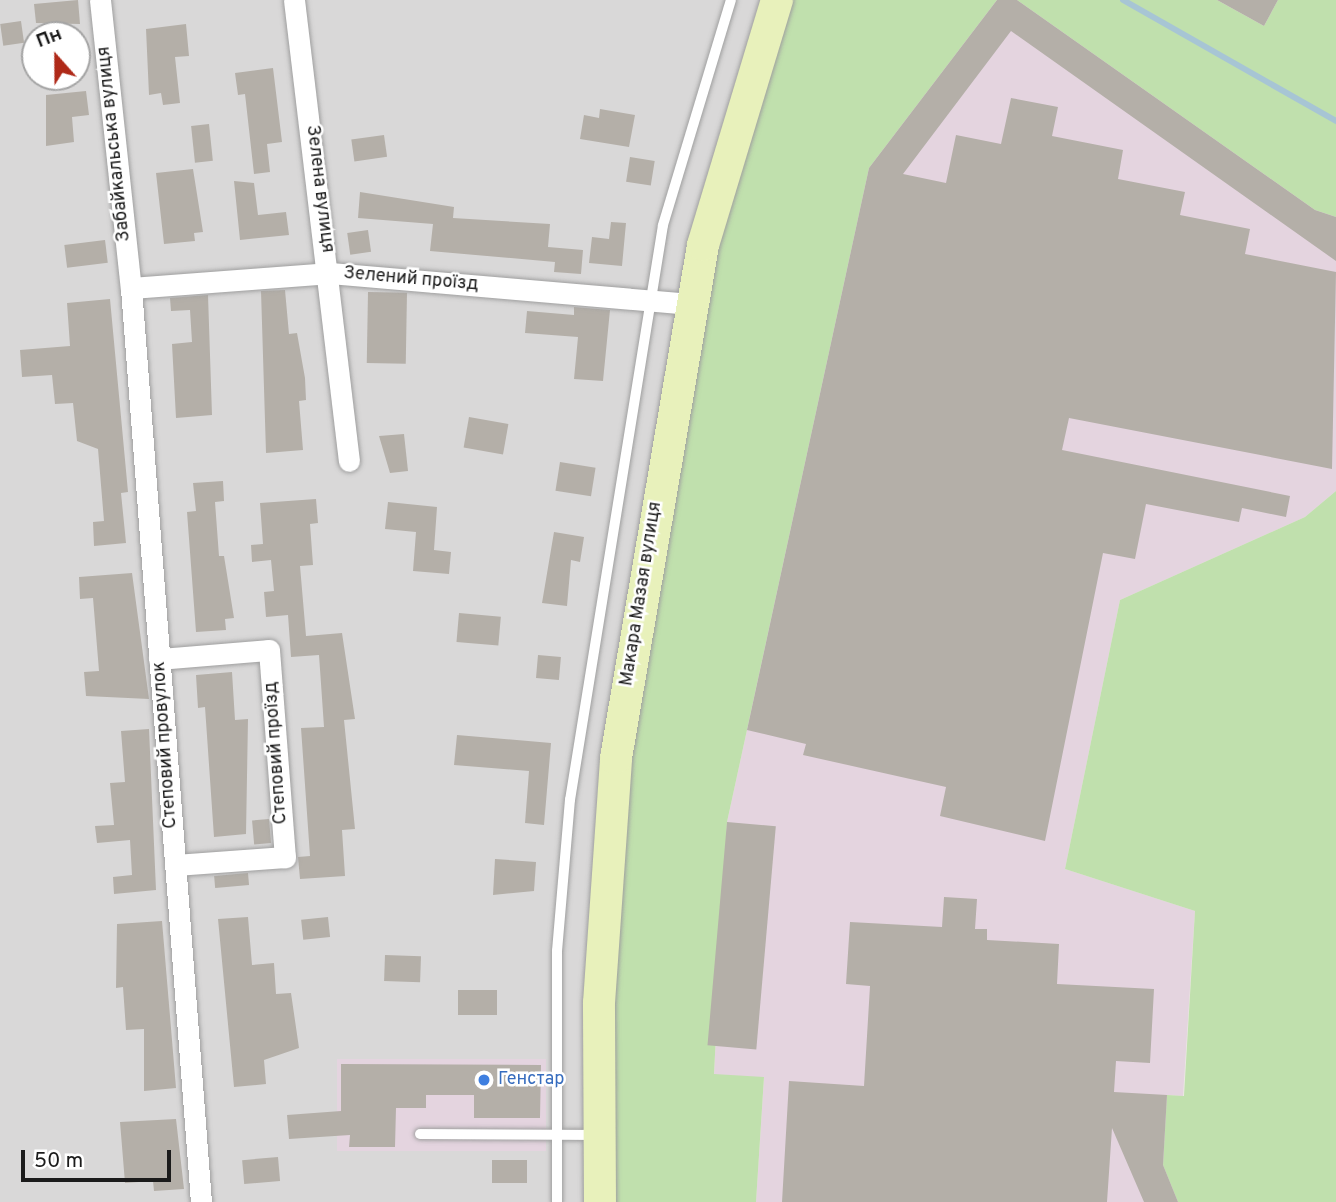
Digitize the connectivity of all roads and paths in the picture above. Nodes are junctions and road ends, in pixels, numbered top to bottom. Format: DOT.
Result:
graph roads {
  1 [pos="100,0"];
  2 [pos="294,0"];
  3 [pos="731,0"];
  4 [pos="776,0"];
  5 [pos="330,273"];
  6 [pos="131,288"];
  7 [pos="650,301"];
  8 [pos="691,304"];
  9 [pos="349,461"];
  10 [pos="159,659"];
  11 [pos="175,865"];
  12 [pos="420,1134"];
  13 [pos="556,1135"];
  14 [pos="600,1135"];
  15 [pos="201,1202"];
  16 [pos="557,1202"];
  17 [pos="600,1202"];
  1 -- 6 [label="street, Забайкальська вулиця"];
  2 -- 5 [label="street, Зелена вулиця"];
  3 -- 7 [label="lane"];
  4 -- 8 [label="main road, Макара Мазая вулиця"];
  5 -- 6 [label="street, Зелений проїзд"];
  5 -- 7 [label="street, Зелений проїзд"];
  5 -- 9 [label="street, Зелена вулиця"];
  6 -- 10 [label="street, Степовий провулок"];
  7 -- 8 [label="street, Зелений проїзд"];
  7 -- 13 [label="lane"];
  8 -- 14 [label="main road, Макара Мазая вулиця"];
  10 -- 11 [label="street, Степовий провулок"];
  10 -- 11 [label="street, Степовий проїзд"];
  11 -- 15 [label="street, Степовий провулок"];
  12 -- 13 [label="lane"];
  13 -- 14 [label="lane"];
  13 -- 16 [label="lane"];
  14 -- 17 [label="main road, Макара Мазая вулиця"];
}
